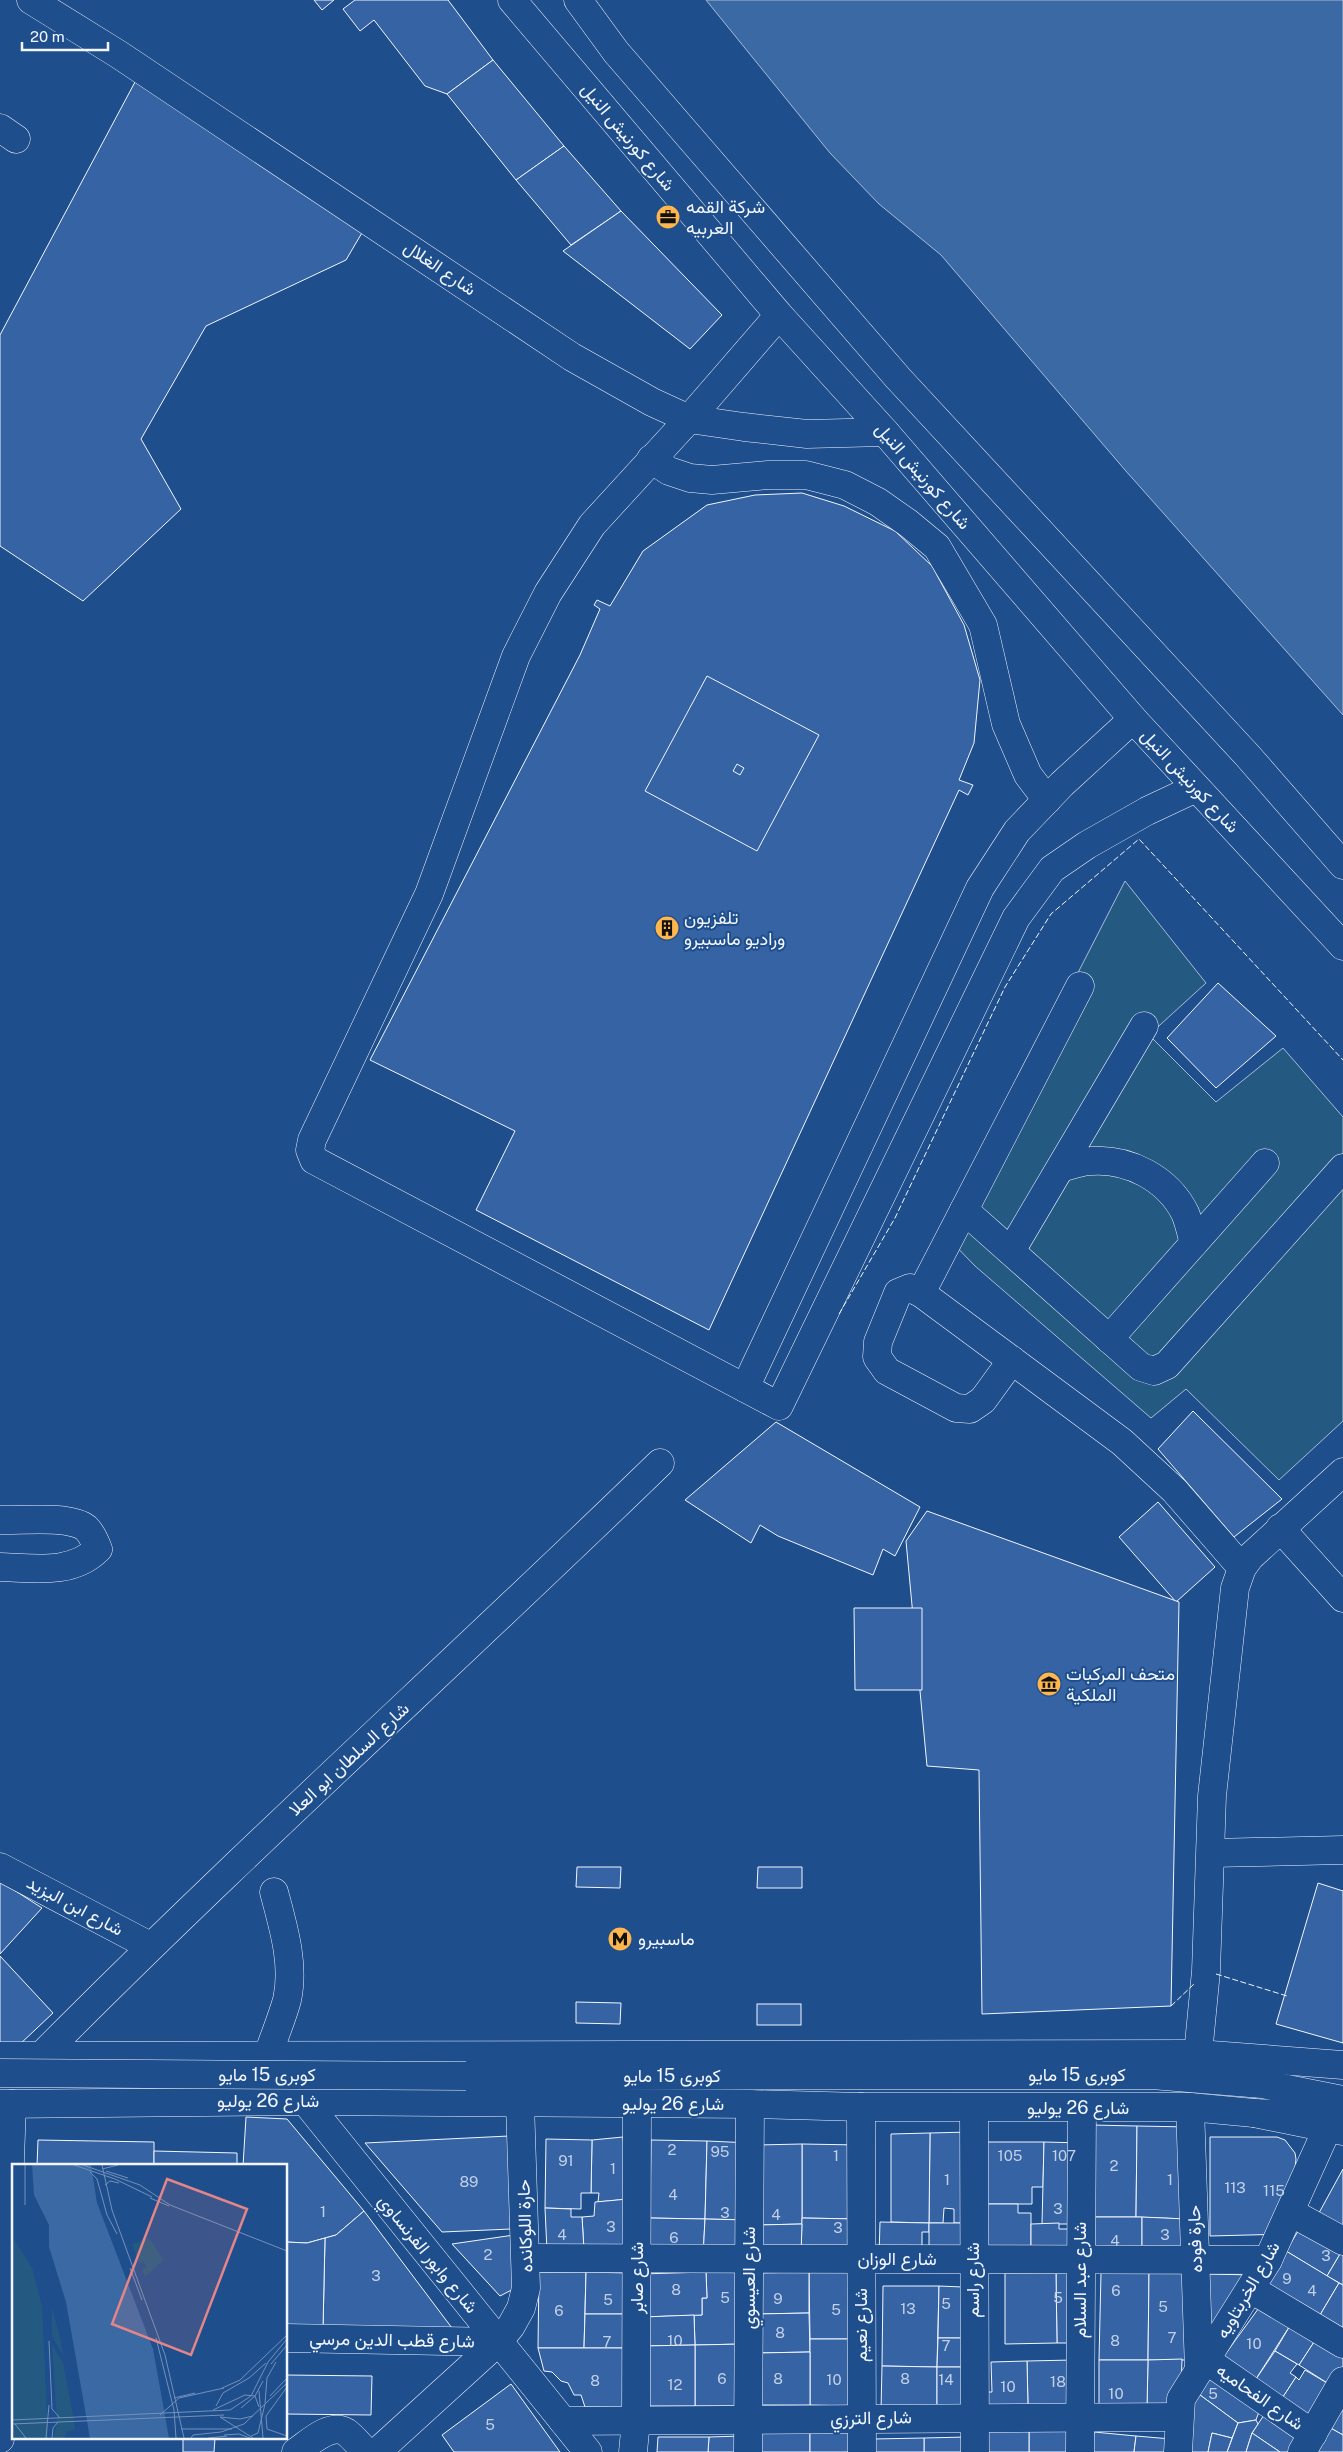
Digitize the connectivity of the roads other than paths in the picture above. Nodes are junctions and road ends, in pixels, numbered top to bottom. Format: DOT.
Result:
graph roads {
  1 [pos="31,0"];
  2 [pos="512,0"];
  3 [pos="578,0"];
  4 [pos="779,315"];
  5 [pos="689,419"];
  6 [pos="885,432"];
  7 [pos="651,459"];
  8 [pos="1133,719"];
  9 [pos="1196,788"];
  10 [pos="1047,800"];
  11 [pos="1343,865"];
  12 [pos="1343,946"];
  13 [pos="1080,986"];
  14 [pos="1144,1026"];
  15 [pos="1264,1163"];
  16 [pos="1061,1168"];
  17 [pos="1338,1183"];
  18 [pos="964,1210"];
  19 [pos="1194,1243"];
  20 [pos="1011,1251"];
  21 [pos="921,1293"];
  22 [pos="1110,1339"];
  23 [pos="1012,1360"];
  24 [pos="745,1388"];
  25 [pos="660,1463"];
  26 [pos="1338,1485"];
  27 [pos="0,1520"];
  28 [pos="1280,1528"];
  29 [pos="0,1568"];
  30 [pos="1242,1568"];
  31 [pos="1343,1598"];
  32 [pos="1343,1850"];
  33 [pos="1212,1853"];
  34 [pos="0,1867"];
  35 [pos="274,1892"];
  36 [pos="150,1946"];
  37 [pos="1198,2054"];
  38 [pos="268,2055"];
  39 [pos="0,2056"];
  40 [pos="40,2057"];
  41 [pos="1343,2065"];
  42 [pos="0,2073"];
  43 [pos="306,2100"];
  44 [pos="1343,2100"];
  45 [pos="520,2103"];
  46 [pos="6,2104"];
  47 [pos="637,2104"];
  48 [pos="750,2104"];
  49 [pos="861,2107"];
  50 [pos="1190,2107"];
  51 [pos="974,2108"];
  52 [pos="1082,2108"];
  53 [pos="1338,2125"];
  54 [pos="1290,2212"];
  55 [pos="1343,2241"];
  56 [pos="527,2258"];
  57 [pos="637,2258"];
  58 [pos="749,2259"];
  59 [pos="861,2259"];
  60 [pos="973,2259"];
  61 [pos="1080,2260"];
  62 [pos="1196,2260"];
  63 [pos="1268,2260"];
  64 [pos="1251,2289"];
  65 [pos="6,2332"];
  66 [pos="288,2338"];
  67 [pos="498,2342"];
  68 [pos="1343,2344"];
  69 [pos="1203,2365"];
  70 [pos="1343,2381"];
  71 [pos="1079,2416"];
  72 [pos="975,2417"];
  73 [pos="1178,2417"];
  74 [pos="862,2418"];
  75 [pos="748,2419"];
  76 [pos="636,2420"];
  77 [pos="563,2421"];
  78 [pos="0,2439"];
  79 [pos="1308,2443"];
  80 [pos="381,2450"];
  81 [pos="296,2452"];
  82 [pos="588,2452"];
  83 [pos="633,2452"];
  84 [pos="748,2452"];
  85 [pos="862,2452"];
  86 [pos="975,2452"];
  87 [pos="1080,2452"];
  88 [pos="1178,2452"];
  1 -- 5 [label="main road, شارع الغلال"];
  2 -- 4 [label="main road, شارع كورنيش النيل"];
  3 -- 11 [label="main road"];
  4 -- 5 [label="main road"];
  4 -- 6 [label="main road, شارع كورنيش النيل"];
  5 -- 6 [label="main road, شارع الغلال"];
  5 -- 7 [label="main road"];
  6 -- 8 [label="main road, شارع كورنيش النيل"];
  7 -- 10 [label="main road"];
  7 -- 24 [label="main road"];
  8 -- 9 [label="main road, شارع كورنيش النيل"];
  8 -- 10 [label="main road"];
  9 -- 12 [label="main road, شارع كورنيش النيل"];
  9 -- 24 [label="main road"];
  10 -- 24 [label="main road"];
  13 -- 18 [label="main road"];
  14 -- 16 [label="main road"];
  15 -- 19 [label="main road"];
  16 -- 19 [label="main road"];
  16 -- 20 [label="main road"];
  17 -- 22 [label="main road"];
  18 -- 20 [label="main road"];
  18 -- 21 [label="main road"];
  19 -- 22 [label="main road"];
  20 -- 22 [label="main road"];
  21 -- 23 [label="main road"];
  21 -- 23 [label="main road"];
  23 -- 30 [label="main road"];
  25 -- 36 [label="main road, شارع السلطان ابو العلا"];
  26 -- 28 [label="main road"];
  27 -- 29 [label="main road"];
  28 -- 30 [label="main road"];
  28 -- 31 [label="main road"];
  30 -- 33 [label="main road"];
  32 -- 33 [label="main road"];
  33 -- 37 [label="main road"];
  34 -- 36 [label="main road, شارع ابن اليزيد"];
  35 -- 38 [label="main road"];
  36 -- 40 [label="main road, شارع السلطان ابو العلا"];
  37 -- 38 [label="main road"];
  37 -- 41 [label="main road"];
  38 -- 40 [label="main road"];
  38 -- 43 [label="main road, شارع وابور الفرنساوي"];
  39 -- 40 [label="main road"];
  42 -- 44 [label="main road, كوبرى 15 مايو, bridge"];
  43 -- 45 [label="main road, شارع 26 يوليو"];
  43 -- 46 [label="main road, شارع 26 يوليو"];
  43 -- 67 [label="main road, شارع وابور الفرنساوي"];
  45 -- 47 [label="main road, شارع 26 يوليو"];
  45 -- 56 [label="main road, حارة اللوكانده"];
  46 -- 65 [label="main road"];
  47 -- 48 [label="main road, شارع 26 يوليو"];
  47 -- 57 [label="main road, شارع صابر"];
  48 -- 49 [label="main road, شارع 26 يوليو"];
  48 -- 58 [label="main road, شارع العيسوي"];
  49 -- 51 [label="main road, شارع 26 يوليو"];
  49 -- 59 [label="main road, شارع نعيم"];
  50 -- 52 [label="main road, شارع 26 يوليو"];
  50 -- 53 [label="main road, شارع 26 يوليو"];
  50 -- 62 [label="main road, حارة فوده"];
  51 -- 52 [label="main road, شارع 26 يوليو"];
  51 -- 60 [label="main road, شارع راسم"];
  52 -- 61 [label="main road, شارع عبد السلام"];
  53 -- 54 [label="main road, شارع الخربتاويه"];
  54 -- 55 [label="main road"];
  54 -- 63 [label="main road, شارع الخربتاويه"];
  56 -- 57 [label="main road, شارع الوزان"];
  56 -- 67 [label="main road, حارة اللوكانده"];
  57 -- 58 [label="main road, شارع الوزان"];
  57 -- 76 [label="main road, شارع صابر"];
  58 -- 59 [label="main road, شارع الوزان"];
  58 -- 75 [label="main road, شارع العيسوي"];
  59 -- 60 [label="main road, شارع الوزان"];
  59 -- 74 [label="main road, شارع نعيم"];
  60 -- 61 [label="main road, شارع الوزان"];
  60 -- 72 [label="main road, شارع راسم"];
  61 -- 62 [label="main road, شارع الوزان"];
  61 -- 71 [label="main road, شارع عبد السلام"];
  62 -- 63 [label="main road, شارع الوزان"];
  62 -- 69 [label="main road, حارة فوده"];
  63 -- 64 [label="main road, شارع الخربتاويه"];
  64 -- 68 [label="main road"];
  64 -- 69 [label="main road, شارع الخربتاويه"];
  65 -- 78 [label="main road"];
  66 -- 67 [label="main road, شارع قطب الدين مرسي"];
  67 -- 77 [label="main road, شارع وابور الفرنساوي"];
  67 -- 80 [label="main road, حارة اللوكانده"];
  69 -- 73 [label="main road, شارع الخربتاويه"];
  69 -- 79 [label="main road, شارع الفحاميه"];
  70 -- 79 [label="main road"];
  71 -- 72 [label="main road, شارع الترزي"];
  71 -- 73 [label="main road, شارع الترزي"];
  71 -- 87 [label="main road, شارع عبد السلام"];
  72 -- 74 [label="main road, شارع الترزي"];
  72 -- 86 [label="main road, شارع راسم"];
  73 -- 88 [label="main road, شارع الخربتاويه"];
  74 -- 75 [label="main road, شارع الترزي"];
  74 -- 85 [label="main road, شارع نعيم"];
  75 -- 76 [label="main road, شارع الترزي"];
  75 -- 84 [label="main road, شارع العيسوي"];
  76 -- 77 [label="main road, شارع الترزي"];
  76 -- 83 [label="main road, شارع صابر"];
  77 -- 82 [label="main road, شارع وابور الفرنساوي"];
  80 -- 81 [label="main road"];
}
